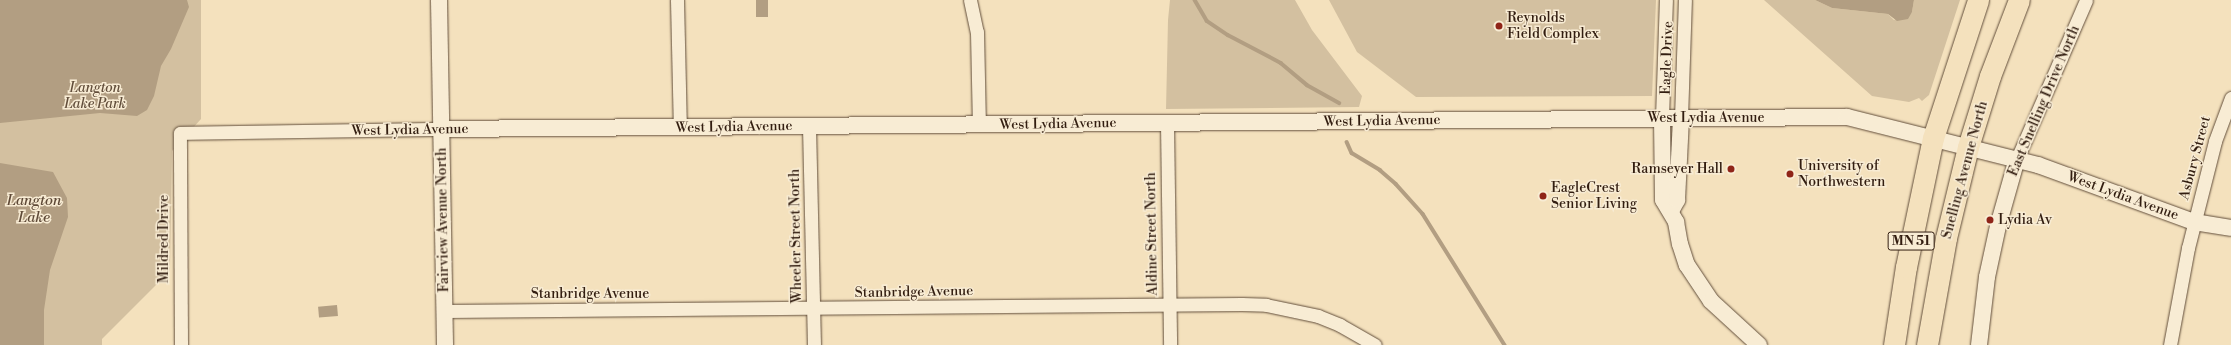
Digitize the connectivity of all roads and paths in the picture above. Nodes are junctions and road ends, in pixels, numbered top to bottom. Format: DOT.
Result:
graph roads {
  1 [pos="439,0"];
  2 [pos="677,0"];
  3 [pos="970,0"];
  4 [pos="1666,0"];
  5 [pos="1685,0"];
  6 [pos="1978,0"];
  7 [pos="2018,0"];
  8 [pos="2086,0"];
  9 [pos="2231,98"];
  10 [pos="1662,118"];
  11 [pos="1681,118"];
  12 [pos="1167,123"];
  13 [pos="978,125"];
  14 [pos="809,126"];
  15 [pos="680,128"];
  16 [pos="441,129"];
  17 [pos="180,133"];
  18 [pos="1933,138"];
  19 [pos="1968,147"];
  20 [pos="2017,159"];
  21 [pos="1671,210"];
  22 [pos="2194,222"];
  23 [pos="2231,228"];
  24 [pos="1169,305"];
  25 [pos="814,309"];
  26 [pos="444,311"];
  27 [pos="181,345"];
  28 [pos="445,345"];
  29 [pos="814,345"];
  30 [pos="1170,345"];
  31 [pos="1375,345"];
  32 [pos="1759,345"];
  33 [pos="1894,345"];
  34 [pos="1928,345"];
  35 [pos="1979,345"];
  36 [pos="2170,345"];
  1 -- 16 [label="street, Fairview Avenue North"];
  2 -- 15 [label="street"];
  3 -- 13 [label="street"];
  4 -- 10 [label="street, Eagle Drive"];
  5 -- 11 [label="street, Eagle Drive"];
  6 -- 18 [label="highway, MN 51"];
  7 -- 19 [label="highway, Snelling Avenue North / MN 51"];
  8 -- 20 [label="street, East Snelling Drive North"];
  9 -- 22 [label="street, Asbury Street"];
  10 -- 11 [label="street, West Lydia Avenue"];
  10 -- 12 [label="street, West Lydia Avenue"];
  10 -- 21 [label="street"];
  11 -- 18 [label="street, West Lydia Avenue"];
  11 -- 21 [label="street"];
  12 -- 13 [label="street, West Lydia Avenue"];
  12 -- 24 [label="street, Aldine Street North"];
  13 -- 14 [label="street, West Lydia Avenue"];
  14 -- 15 [label="street, West Lydia Avenue"];
  14 -- 25 [label="street, Wheeler Street North"];
  15 -- 16 [label="street, West Lydia Avenue"];
  16 -- 17 [label="street, West Lydia Avenue"];
  16 -- 26 [label="street, Fairview Avenue North"];
  17 -- 27 [label="street, Mildred Drive"];
  18 -- 19 [label="street, West Lydia Avenue"];
  18 -- 33 [label="highway, MN 51"];
  19 -- 20 [label="street, West Lydia Avenue"];
  19 -- 34 [label="highway, Snelling Avenue North / MN 51"];
  20 -- 22 [label="street, West Lydia Avenue"];
  20 -- 35 [label="street, East Snelling Drive North"];
  21 -- 32 [label="street"];
  22 -- 23 [label="street, West Lydia Avenue"];
  22 -- 36 [label="street, Asbury Street"];
  24 -- 25 [label="street, Stanbridge Avenue"];
  24 -- 30 [label="street, Aldine Street North"];
  24 -- 31 [label="street, Stanbridge Avenue"];
  25 -- 26 [label="street, Stanbridge Avenue"];
  25 -- 29 [label="street, Wheeler Street North"];
  26 -- 28 [label="street, Fairview Avenue North"];
}
